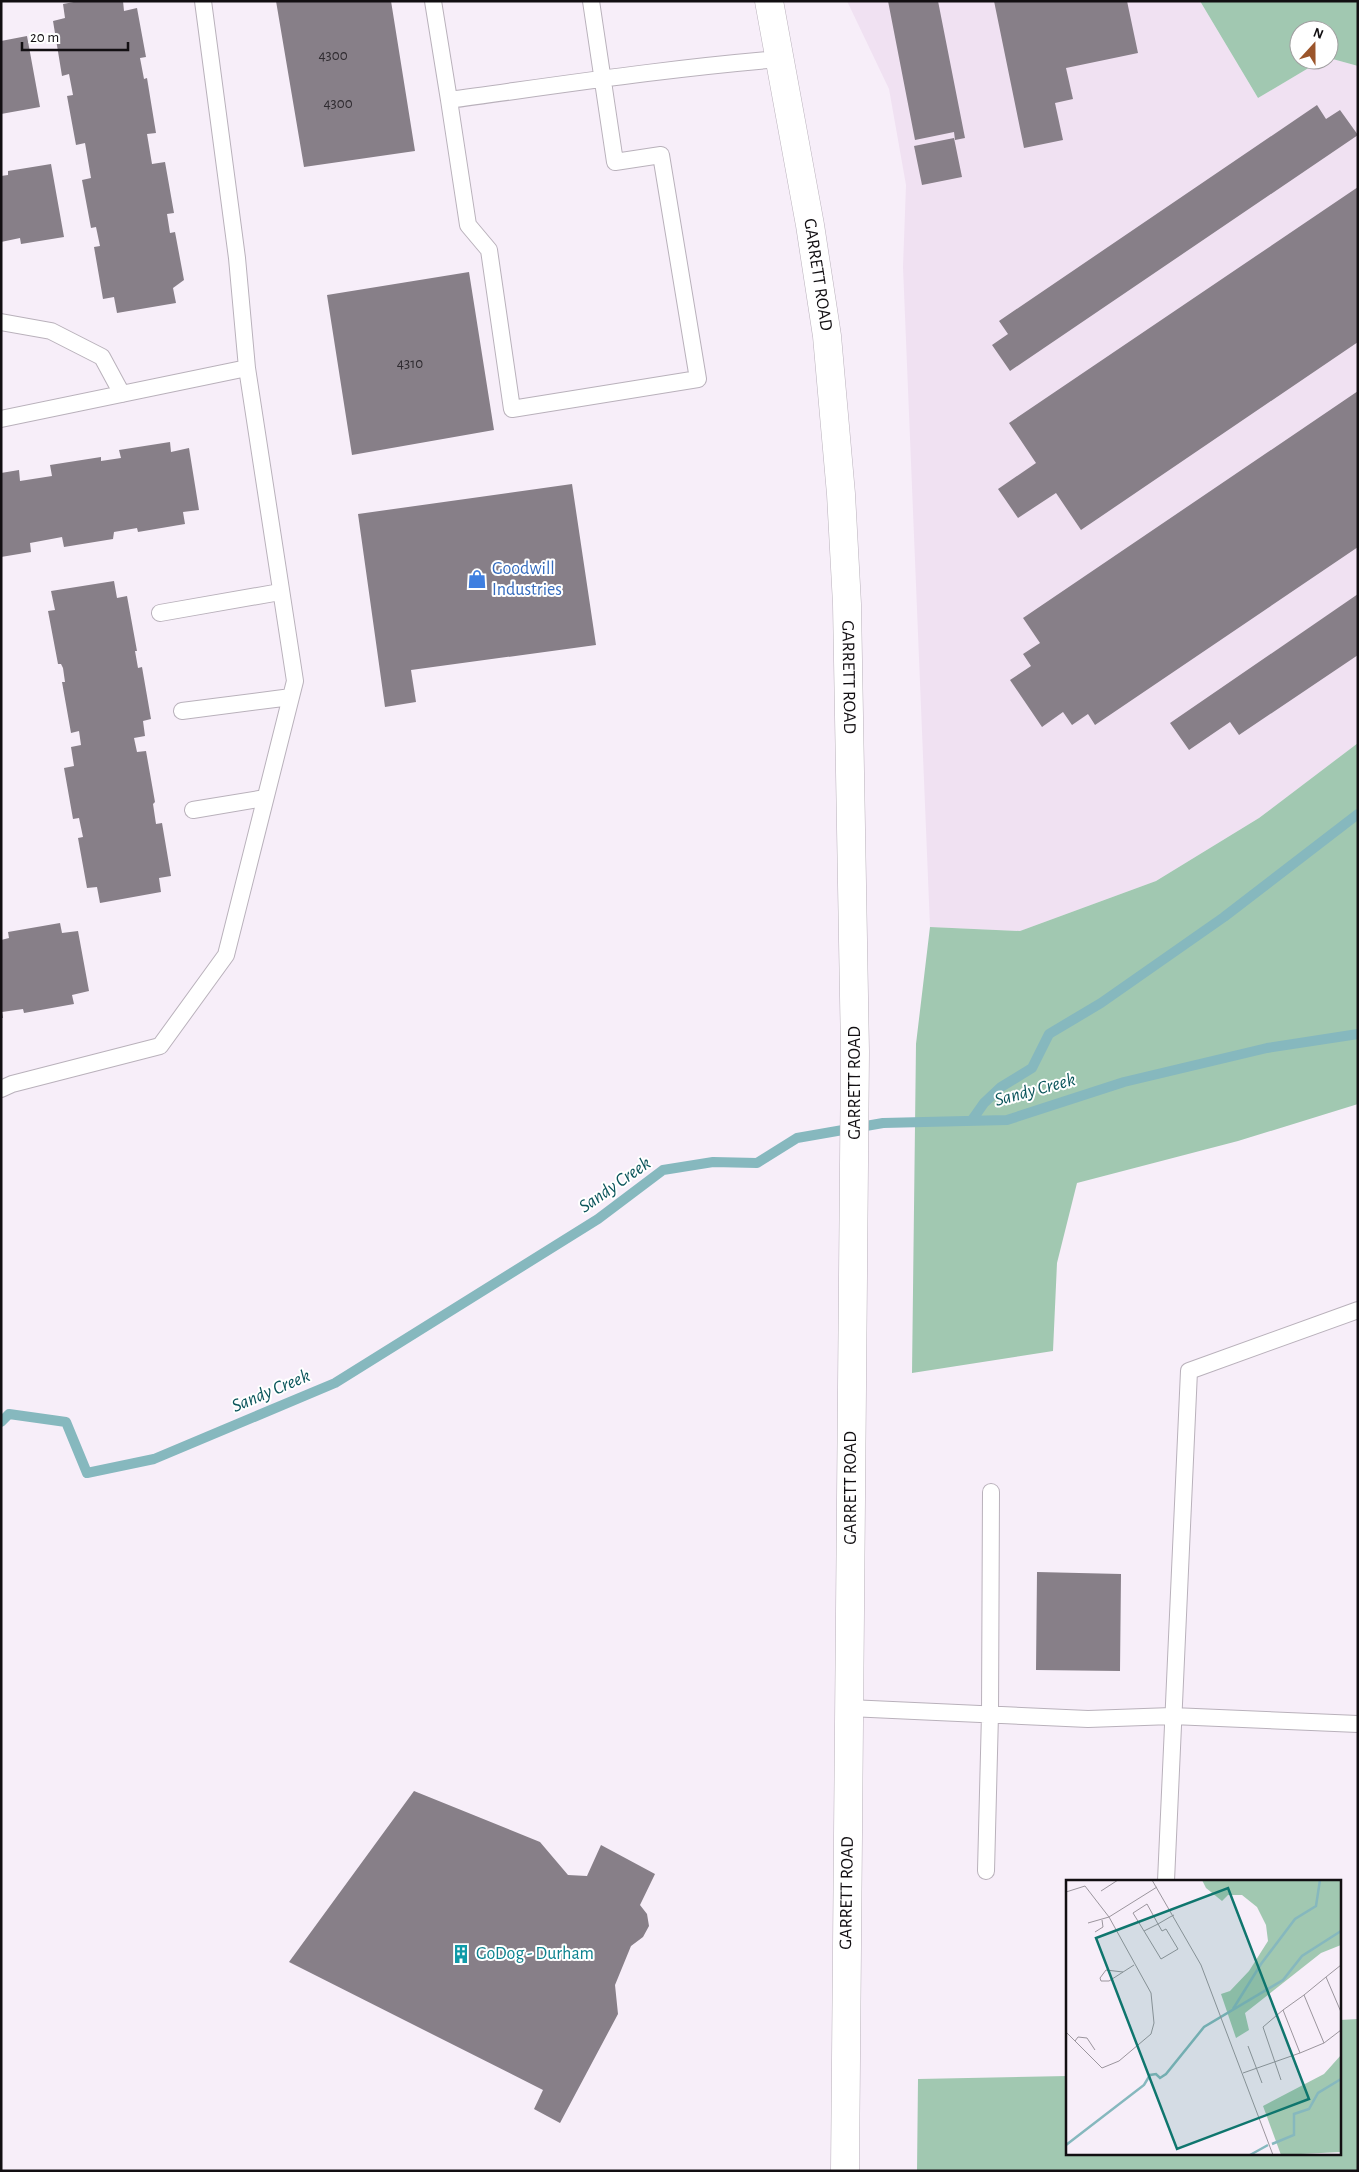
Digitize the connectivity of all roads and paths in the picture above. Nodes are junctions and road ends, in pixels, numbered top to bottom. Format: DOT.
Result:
graph roads {
  1 [pos="203,1"];
  2 [pos="433,1"];
  3 [pos="591,1"];
  4 [pos="769,1"];
  5 [pos="780,59"];
  6 [pos="603,79"];
  7 [pos="449,100"];
  8 [pos="1,322"];
  9 [pos="247,368"];
  10 [pos="122,394"];
  11 [pos="1,419"];
  12 [pos="280,592"];
  13 [pos="160,613"];
  14 [pos="291,697"];
  15 [pos="182,711"];
  16 [pos="266,798"];
  17 [pos="193,810"];
  18 [pos="1,1089"];
  19 [pos="1358,1310"];
  20 [pos="990,1492"];
  21 [pos="849,1708"];
  22 [pos="990,1714"];
  23 [pos="1172,1716"];
  24 [pos="1358,1724"];
  25 [pos="986,1872"];
  26 [pos="1166,1880"];
  27 [pos="845,2171"];
  1 -- 9 [label="lane"];
  2 -- 7 [label="lane"];
  3 -- 6 [label="lane"];
  4 -- 5 [label="street, GARRETT ROAD"];
  5 -- 6 [label="lane"];
  5 -- 21 [label="street, GARRETT ROAD"];
  6 -- 7 [label="lane"];
  6 -- 7 [label="lane"];
  8 -- 10 [label="lane"];
  9 -- 10 [label="lane"];
  9 -- 12 [label="lane"];
  10 -- 11 [label="lane"];
  12 -- 13 [label="lane"];
  12 -- 14 [label="lane"];
  14 -- 15 [label="lane"];
  14 -- 16 [label="lane"];
  16 -- 17 [label="lane"];
  16 -- 18 [label="lane"];
  19 -- 23 [label="lane"];
  20 -- 22 [label="lane"];
  21 -- 22 [label="lane"];
  21 -- 27 [label="street, GARRETT ROAD"];
  22 -- 23 [label="lane"];
  22 -- 25 [label="lane"];
  23 -- 24 [label="lane"];
  23 -- 26 [label="lane"];
}
